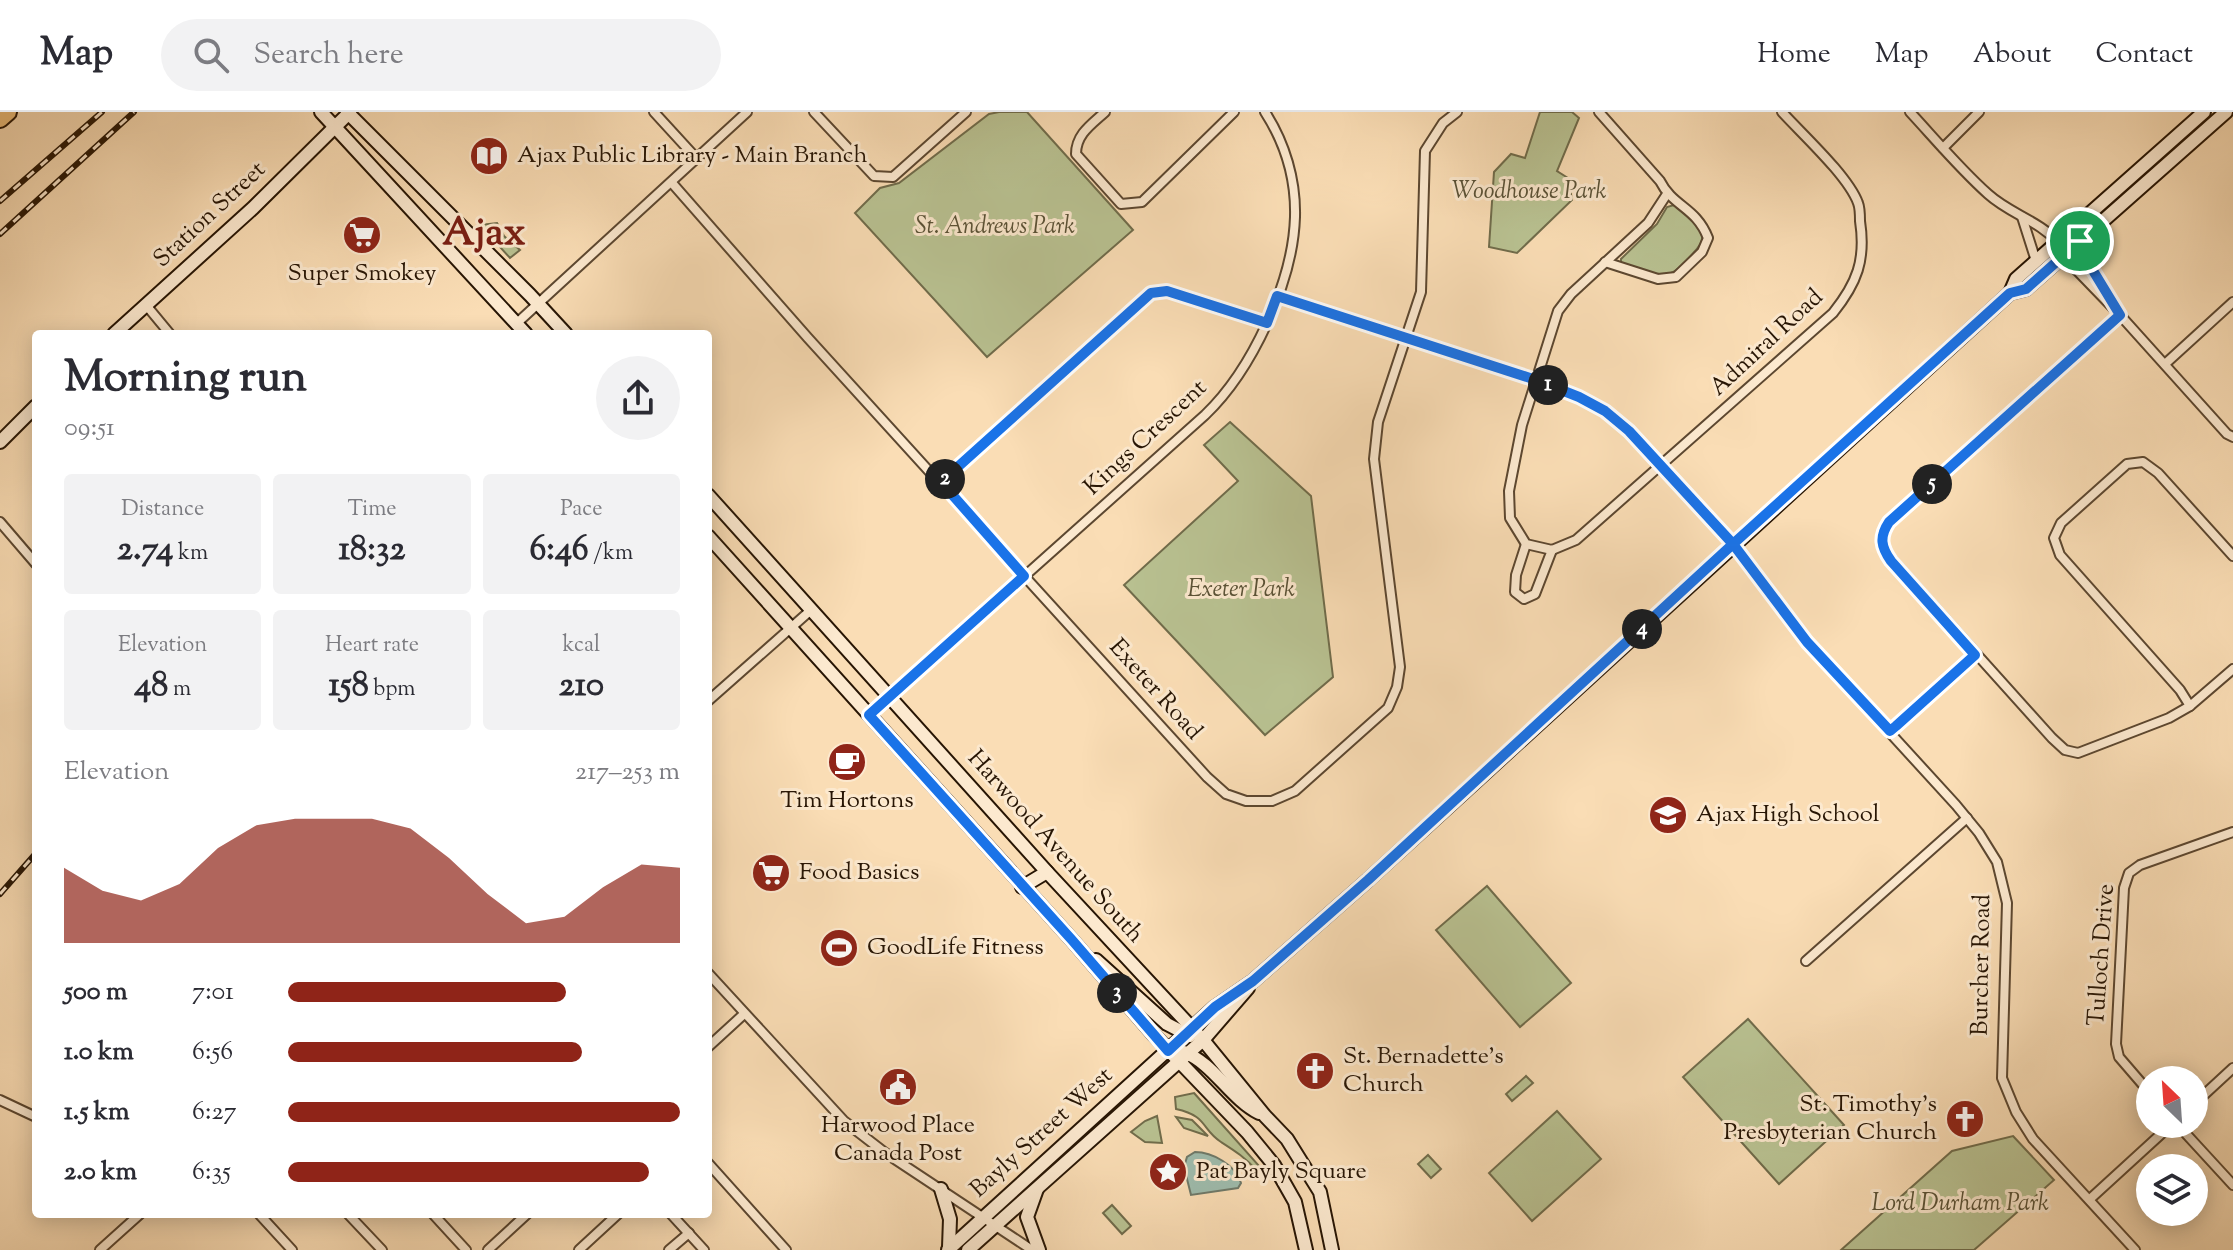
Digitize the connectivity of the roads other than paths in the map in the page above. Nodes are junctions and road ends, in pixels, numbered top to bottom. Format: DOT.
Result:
graph roads {
  1 [pos="8,112"];
  2 [pos="321,112"];
  3 [pos="349,112"];
  4 [pos="654,112"];
  5 [pos="747,112"];
  6 [pos="814,112"];
  7 [pos="966,112"];
  8 [pos="1105,112"];
  9 [pos="1234,112"];
  10 [pos="1265,112"];
  11 [pos="1457,112"];
  12 [pos="1599,112"];
  13 [pos="1782,112"];
  14 [pos="1910,112"];
  15 [pos="1979,112"];
  16 [pos="2204,112"];
  17 [pos="2226,112"];
  18 [pos="0,119"];
  19 [pos="335,127"];
  20 [pos="1943,148"];
  21 [pos="697,159"];
  22 [pos="672,183"];
  23 [pos="1667,194"];
  24 [pos="2123,194"];
  25 [pos="2022,217"];
  26 [pos="2080,241"];
  27 [pos="2061,249"];
  28 [pos="2036,261"];
  29 [pos="1605,262"];
  30 [pos="2010,293"];
  31 [pos="1277,296"];
  32 [pos="2233,302"];
  33 [pos="538,304"];
  34 [pos="146,305"];
  35 [pos="2120,315"];
  36 [pos="517,323"];
  37 [pos="1267,323"];
  38 [pos="118,330"];
  39 [pos="167,330"];
  40 [pos="523,330"];
  41 [pos="562,330"];
  42 [pos="1407,338"];
  43 [pos="2165,364"];
  44 [pos="1536,380"];
  45 [pos="32,410"];
  46 [pos="2233,437"];
  47 [pos="0,442"];
  48 [pos="1662,465"];
  49 [pos="941,482"];
  50 [pos="712,499"];
  51 [pos="0,522"];
  52 [pos="712,540"];
  53 [pos="1526,544"];
  54 [pos="1733,544"];
  55 [pos="1552,550"];
  56 [pos="2233,556"];
  57 [pos="32,559"];
  58 [pos="1024,576"];
  59 [pos="811,610"];
  60 [pos="790,627"];
  61 [pos="1975,655"];
  62 [pos="2233,669"];
  63 [pos="712,697"];
  64 [pos="889,697"];
  65 [pos="2190,706"];
  66 [pos="869,715"];
  67 [pos="1890,731"];
  68 [pos="1967,818"];
  69 [pos="2233,832"];
  70 [pos="1047,872"];
  71 [pos="1022,887"];
  72 [pos="1072,940"];
  73 [pos="1806,961"];
  74 [pos="712,978"];
  75 [pos="1253,981"];
  76 [pos="744,1014"];
  77 [pos="1188,1031"];
  78 [pos="1203,1040"];
  79 [pos="712,1043"];
  80 [pos="1168,1051"];
  81 [pos="1184,1057"];
  82 [pos="2233,1068"];
  83 [pos="2136,1077"];
  84 [pos="2208,1091"];
  85 [pos="0,1100"];
  86 [pos="32,1115"];
  87 [pos="1265,1116"];
  88 [pos="2159,1138"];
  89 [pos="2188,1138"];
  90 [pos="712,1167"];
  91 [pos="2233,1185"];
  92 [pos="1038,1188"];
  93 [pos="941,1189"];
  94 [pos="2090,1199"];
  95 [pos="136,1218"];
  96 [pos="263,1218"];
  97 [pos="352,1218"];
  98 [pos="437,1218"];
  99 [pos="523,1218"];
  100 [pos="614,1218"];
  101 [pos="675,1218"];
  102 [pos="981,1218"];
  103 [pos="993,1226"];
  104 [pos="689,1233"];
  105 [pos="948,1248"];
  106 [pos="100,1250"];
  107 [pos="292,1250"];
  108 [pos="382,1250"];
  109 [pos="466,1250"];
  110 [pos="488,1250"];
  111 [pos="579,1250"];
  112 [pos="669,1250"];
  113 [pos="704,1250"];
  114 [pos="786,1250"];
  115 [pos="968,1250"];
  116 [pos="1032,1250"];
  117 [pos="1039,1250"];
  118 [pos="1306,1250"];
  119 [pos="1332,1250"];
  120 [pos="2135,1250"];
  1 -- 18 [label="highway"];
  2 -- 19 [label="main road"];
  3 -- 19 [label="main road, Station Street"];
  3 -- 33 [label="main road"];
  4 -- 21 [label="street"];
  5 -- 21 [label="street"];
  6 -- 7 [label="street"];
  8 -- 9 [label="street"];
  10 -- 31 [label="street, Kings Crescent"];
  11 -- 42 [label="street, Exeter Road"];
  12 -- 23 [label="street"];
  13 -- 48 [label="street, Admiral Road"];
  14 -- 20 [label="street"];
  15 -- 20 [label="street"];
  16 -- 24 [label="main road"];
  17 -- 24 [label="main road"];
  19 -- 34 [label="main road, Station Street"];
  19 -- 36 [label="main road"];
  20 -- 25 [label="street"];
  21 -- 22 [label="street"];
  22 -- 33 [label="street"];
  22 -- 49 [label="street, Exeter Road"];
  23 -- 29 [label="street"];
  23 -- 29 [label="street"];
  24 -- 26 [label="main road"];
  24 -- 27 [label="main road"];
  25 -- 27 [label="street"];
  25 -- 28 [label="street"];
  26 -- 27 [label="main road"];
  26 -- 35 [label="street"];
  27 -- 28 [label="main road"];
  27 -- 30 [label="main road"];
  27 -- 35 [label="street"];
  28 -- 30 [label="main road"];
  29 -- 44 [label="street"];
  30 -- 54 [label="main road"];
  31 -- 37 [label="street, Kings Crescent"];
  31 -- 42 [label="street, Burcher Road"];
  32 -- 43 [label="street"];
  33 -- 36 [label="street"];
  33 -- 41 [label="main road"];
  34 -- 38 [label="main road, Station Street"];
  34 -- 39 [label="street"];
  35 -- 43 [label="street"];
  35 -- 61 [label="street"];
  36 -- 40 [label="main road"];
  37 -- 49 [label="street"];
  37 -- 58 [label="street, Kings Crescent"];
  42 -- 44 [label="street, Burcher Road"];
  42 -- 58 [label="street, Exeter Road"];
  43 -- 46 [label="street"];
  44 -- 48 [label="street, Burcher Road"];
  44 -- 53 [label="street"];
  45 -- 47 [label="main road"];
  48 -- 54 [label="street, Burcher Road"];
  48 -- 55 [label="street, Admiral Road"];
  49 -- 58 [label="street, Exeter Road"];
  50 -- 59 [label="main road, Harwood Avenue South"];
  51 -- 57 [label="street"];
  52 -- 60 [label="main road, Harwood Avenue South"];
  53 -- 55 [label="street"];
  53 -- 55 [label="street"];
  54 -- 67 [label="street, Burcher Road"];
  54 -- 75 [label="main road"];
  56 -- 65 [label="street"];
  58 -- 64 [label="street, Kings Crescent"];
  59 -- 60 [label="street"];
  59 -- 64 [label="main road, Harwood Avenue South"];
  60 -- 63 [label="street"];
  60 -- 66 [label="main road, Harwood Avenue South"];
  61 -- 65 [label="street"];
  61 -- 67 [label="street"];
  62 -- 65 [label="street"];
  64 -- 66 [label="street, Kings Crescent"];
  64 -- 70 [label="main road, Harwood Avenue South"];
  66 -- 71 [label="main road, Harwood Avenue South"];
  67 -- 68 [label="street, Burcher Road"];
  68 -- 73 [label="street"];
  68 -- 94 [label="street, Burcher Road"];
  69 -- 83 [label="street, Tulloch Drive"];
  70 -- 71 [label="main road"];
  70 -- 77 [label="main road, Harwood Avenue South"];
  71 -- 72 [label="main road, Harwood Avenue South"];
  72 -- 77 [label="main road"];
  72 -- 80 [label="main road, Harwood Avenue South"];
  74 -- 76 [label="street"];
  75 -- 77 [label="main road, Bayly Street West"];
  75 -- 78 [label="main road, Bayly Street West"];
  76 -- 79 [label="street"];
  76 -- 93 [label="street"];
  77 -- 78 [label="main road, Harwood Avenue South"];
  77 -- 80 [label="main road, Bayly Street West"];
  78 -- 81 [label="main road, Bayly Street West"];
  78 -- 87 [label="main road, Harwood Avenue South"];
  80 -- 81 [label="main road"];
  80 -- 102 [label="main road, Bayly Street West"];
  81 -- 87 [label="main road"];
  81 -- 92 [label="main road, Bayly Street West"];
  81 -- 118 [label="main road"];
  82 -- 84 [label="street"];
  85 -- 86 [label="street"];
  87 -- 119 [label="main road, Harwood Avenue South"];
  88 -- 94 [label="street"];
  89 -- 91 [label="street"];
  90 -- 114 [label="street"];
  92 -- 103 [label="main road, Bayly Street West"];
  92 -- 117 [label="main road"];
  93 -- 102 [label="street"];
  93 -- 105 [label="main road"];
  94 -- 120 [label="street, Burcher Road"];
  95 -- 106 [label="street"];
  96 -- 107 [label="street"];
  97 -- 108 [label="street"];
  98 -- 109 [label="street"];
  99 -- 110 [label="street"];
  100 -- 111 [label="street"];
  101 -- 104 [label="street"];
  102 -- 103 [label="street"];
  102 -- 105 [label="main road, Bayly Street West"];
  103 -- 115 [label="main road, Bayly Street West"];
  103 -- 116 [label="street"];
  104 -- 112 [label="street"];
  104 -- 113 [label="street"];
}
